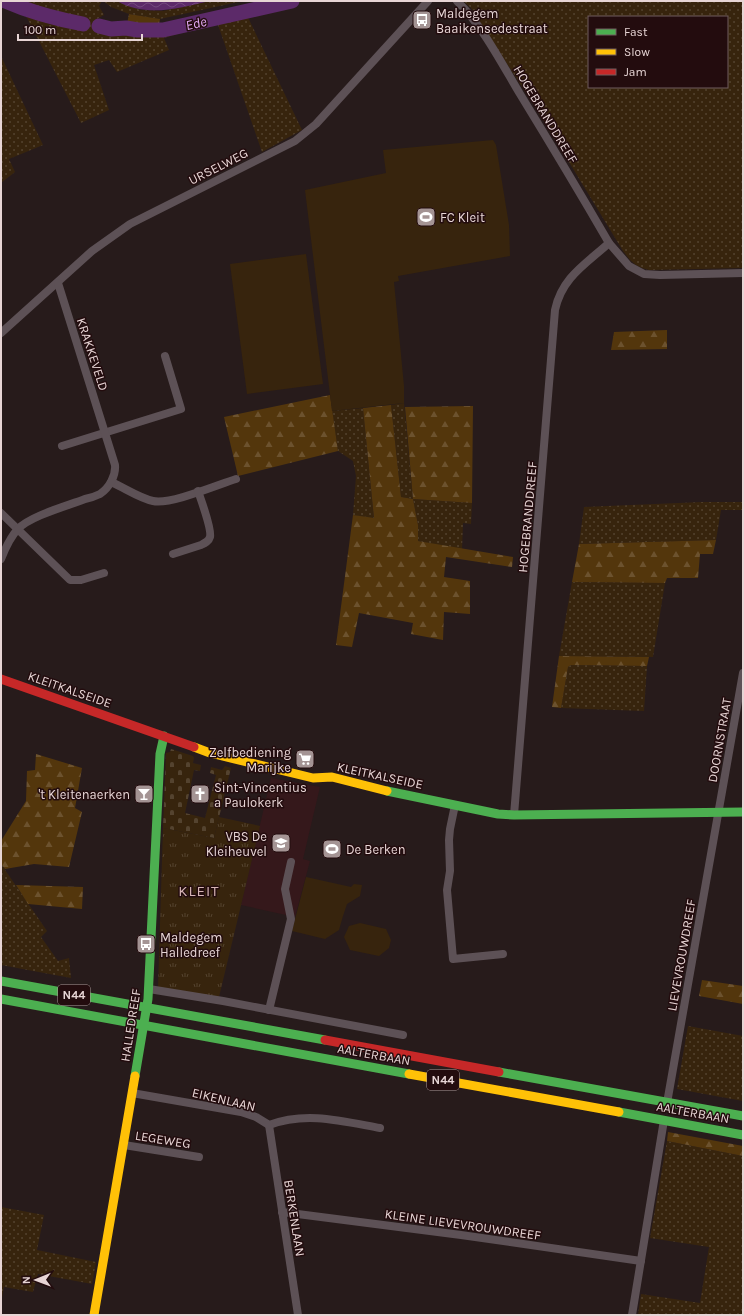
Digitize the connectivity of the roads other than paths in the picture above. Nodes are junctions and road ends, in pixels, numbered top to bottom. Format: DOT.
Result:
graph roads {
  1 [pos="428,1"];
  2 [pos="457,1"];
  3 [pos="609,243"];
  4 [pos="743,273"];
  5 [pos="58,282"];
  6 [pos="1,333"];
  7 [pos="165,356"];
  8 [pos="105,432"];
  9 [pos="62,446"];
  10 [pos="236,479"];
  11 [pos="111,482"];
  12 [pos="198,491"];
  13 [pos="1,513"];
  14 [pos="18,529"];
  15 [pos="173,554"];
  16 [pos="1,559"];
  17 [pos="104,573"];
  18 [pos="743,673"];
  19 [pos="1,678"];
  20 [pos="164,736"];
  21 [pos="455,805"];
  22 [pos="718,812"];
  23 [pos="743,812"];
  24 [pos="514,815"];
  25 [pos="291,862"];
  26 [pos="503,954"];
  27 [pos="1,981"];
  28 [pos="149,989"];
  29 [pos="1,999"];
  30 [pos="147,1008"];
  31 [pos="270,1010"];
  32 [pos="144,1025"];
  33 [pos="402,1035"];
  34 [pos="132,1093"];
  35 [pos="667,1103"];
  36 [pos="743,1116"];
  37 [pos="664,1120"];
  38 [pos="269,1125"];
  39 [pos="380,1128"];
  40 [pos="743,1134"];
  41 [pos="124,1145"];
  42 [pos="199,1157"];
  43 [pos="282,1212"];
  44 [pos="641,1261"];
  45 [pos="94,1315"];
  46 [pos="298,1315"];
  47 [pos="632,1315"];
  1 -- 5 [label="street, URSELWEG"];
  2 -- 3 [label="street, HOGEBRANDDREEF"];
  3 -- 4 [label="street, HOGEBRANDDREEF"];
  3 -- 24 [label="street, HOGEBRANDDREEF"];
  5 -- 6 [label="street, URSELWEG"];
  5 -- 8 [label="street, KRAKKEVELD"];
  7 -- 8 [label="street"];
  8 -- 9 [label="street"];
  8 -- 11 [label="street, KRAKKEVELD"];
  10 -- 12 [label="street"];
  11 -- 12 [label="street"];
  11 -- 14 [label="street"];
  12 -- 15 [label="street"];
  13 -- 14 [label="street"];
  14 -- 16 [label="street"];
  14 -- 17 [label="street"];
  18 -- 22 [label="street, DOORNSTRAAT"];
  19 -- 20 [label="main road, KLEITKALSEIDE"];
  20 -- 21 [label="main road, KLEITKALSEIDE"];
  20 -- 28 [label="main road, HALLEDREEF"];
  21 -- 24 [label="main road, KLEITKALSEIDE"];
  21 -- 26 [label="street"];
  22 -- 23 [label="main road, KLEITKALSEIDE"];
  22 -- 24 [label="main road, KLEITKALSEIDE"];
  22 -- 35 [label="street, LIEVEVROUWDREEF"];
  25 -- 31 [label="street"];
  27 -- 30 [label="main road, AALTERBAAN / N44"];
  28 -- 30 [label="main road, HALLEDREEF"];
  28 -- 31 [label="street, AALTERBAAN"];
  29 -- 32 [label="main road, AALTERBAAN / N44"];
  30 -- 32 [label="main road, HALLEDREEF"];
  30 -- 35 [label="main road, AALTERBAAN / N44"];
  31 -- 33 [label="street, AALTERBAAN"];
  32 -- 34 [label="main road, HALLEDREEF"];
  32 -- 37 [label="main road, AALTERBAAN / N44"];
  34 -- 38 [label="street, EIKENLAAN"];
  34 -- 41 [label="main road, HALLEDREEF"];
  35 -- 36 [label="main road, AALTERBAAN / N44"];
  37 -- 40 [label="main road, AALTERBAAN / N44"];
  37 -- 44 [label="street"];
  38 -- 39 [label="street, EIKENLAAN"];
  38 -- 43 [label="street, BERKENLAAN"];
  41 -- 42 [label="street, LEGEWEG"];
  41 -- 45 [label="main road, HALLEDREEF"];
  43 -- 44 [label="street, KLEINE LIEVEVROUWDREEF"];
  43 -- 46 [label="street, BERKENLAAN"];
  44 -- 47 [label="street"];
}
